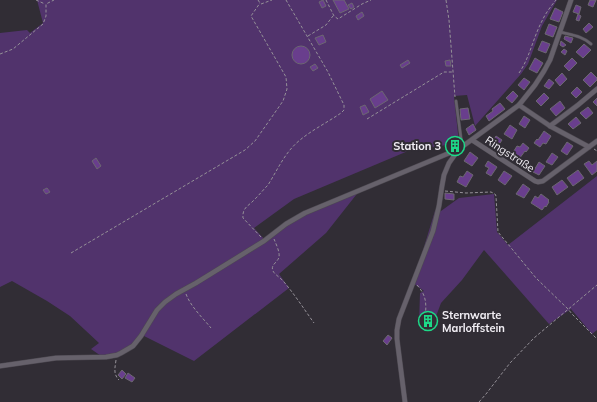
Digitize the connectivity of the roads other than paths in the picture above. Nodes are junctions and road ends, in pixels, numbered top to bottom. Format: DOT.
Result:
graph roads {
  1 [pos="571,0"];
  2 [pos="560,32"];
  3 [pos="590,44"];
  4 [pos="597,89"];
  5 [pos="456,100"];
  6 [pos="519,105"];
  7 [pos="550,126"];
  8 [pos="472,140"];
  9 [pos="597,141"];
  10 [pos="590,147"];
  11 [pos="461,148"];
  12 [pos="442,157"];
  13 [pos="449,163"];
  14 [pos="0,366"];
  15 [pos="405,402"];
  1 -- 2 [label="street"];
  2 -- 3 [label="lane"];
  2 -- 6 [label="street"];
  4 -- 7 [label="street"];
  5 -- 11 [label="lane"];
  6 -- 7 [label="street"];
  6 -- 8 [label="street"];
  7 -- 10 [label="street"];
  8 -- 10 [label="street, Ringstraße"];
  8 -- 11 [label="street"];
  9 -- 10 [label="street, Ringstraße"];
  11 -- 12 [label="street"];
  11 -- 13 [label="street"];
  12 -- 13 [label="street"];
  12 -- 14 [label="street"];
  13 -- 15 [label="street"];
}
